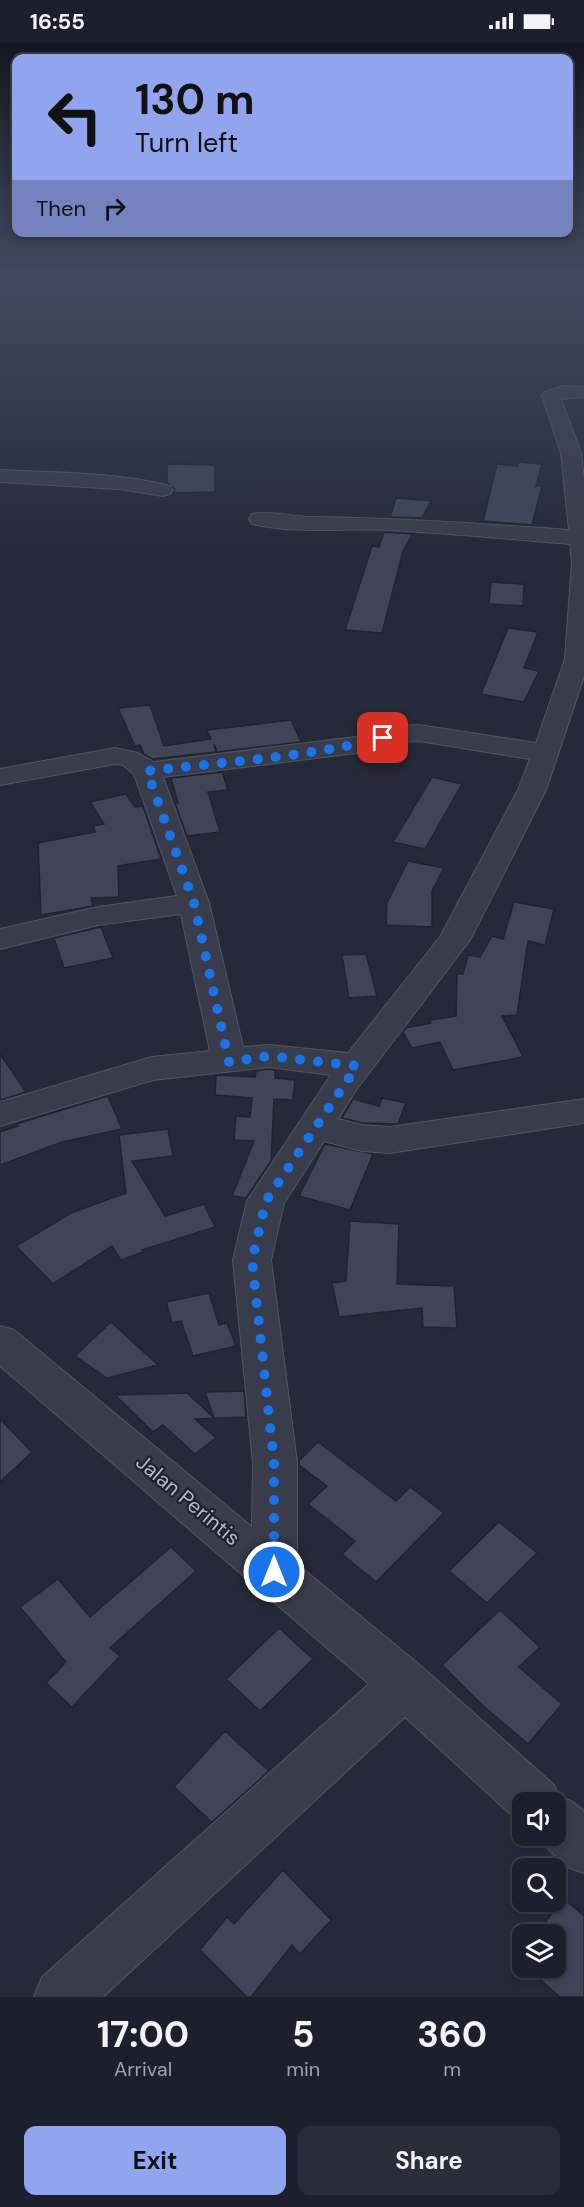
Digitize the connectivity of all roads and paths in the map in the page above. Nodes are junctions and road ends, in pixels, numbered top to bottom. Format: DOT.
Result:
graph roads {
  1 [pos="584,392"];
  2 [pos="577,453"];
  3 [pos="0,476"];
  4 [pos="164,490"];
  5 [pos="260,519"];
  6 [pos="583,538"];
  7 [pos="546,753"];
  8 [pos="147,771"];
  9 [pos="0,777"];
  10 [pos="194,903"];
  11 [pos="0,939"];
  12 [pos="229,1062"];
  13 [pos="357,1066"];
  14 [pos="584,1111"];
  15 [pos="0,1114"];
  16 [pos="315,1126"];
  17 [pos="0,1342"];
  18 [pos="274,1572"];
  19 [pos="405,1684"];
  20 [pos="524,1792"];
  21 [pos="566,1830"];
  22 [pos="584,1847"];
  23 [pos="62,1997"];
  1 -- 2 [label="street"];
  2 -- 6 [label="street"];
  3 -- 4 [label="street"];
  5 -- 6 [label="street"];
  6 -- 7 [label="street"];
  7 -- 8 [label="street"];
  7 -- 13 [label="street"];
  8 -- 9 [label="street"];
  8 -- 10 [label="street"];
  10 -- 11 [label="street"];
  10 -- 12 [label="street"];
  12 -- 13 [label="street"];
  12 -- 15 [label="street"];
  13 -- 16 [label="street"];
  14 -- 16 [label="street"];
  16 -- 18 [label="street"];
  17 -- 18 [label="street, Jalan Perintis"];
  18 -- 19 [label="street, Jalan Perintis"];
  19 -- 20 [label="street, Jalan Perintis"];
  19 -- 23 [label="street"];
  21 -- 22 [label="street"];
}
